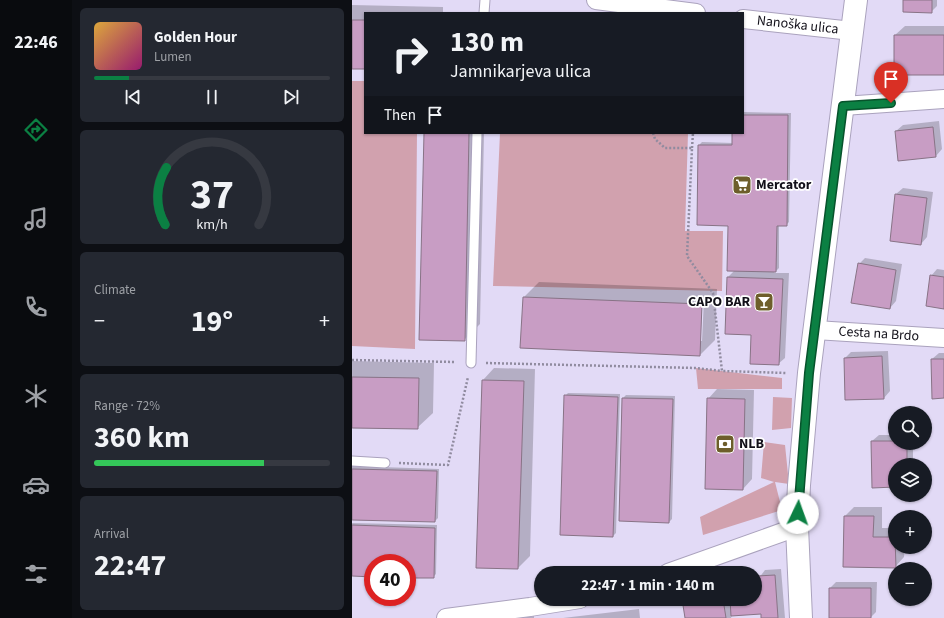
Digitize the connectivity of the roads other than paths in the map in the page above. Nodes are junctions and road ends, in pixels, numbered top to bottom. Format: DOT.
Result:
graph roads {
  1 [pos="485,0"];
  2 [pos="596,0"];
  3 [pos="856,0"];
  4 [pos="484,12"];
  5 [pos="688,12"];
  6 [pos="744,19"];
  7 [pos="852,31"];
  8 [pos="944,99"];
  9 [pos="843,106"];
  10 [pos="477,134"];
  11 [pos="814,330"];
  12 [pos="944,338"];
  13 [pos="471,362"];
  14 [pos="352,462"];
  15 [pos="385,463"];
  16 [pos="797,527"];
  17 [pos="688,566"];
  18 [pos="536,606"];
  19 [pos="446,618"];
  20 [pos="801,618"];
  1 -- 4 [label="lane"];
  2 -- 5 [label="street"];
  3 -- 7 [label="street"];
  6 -- 7 [label="street, Nanoška ulica"];
  7 -- 9 [label="street"];
  8 -- 9 [label="street"];
  9 -- 11 [label="street"];
  10 -- 13 [label="lane"];
  11 -- 12 [label="street, Cesta na Brdo"];
  11 -- 16 [label="street"];
  14 -- 15 [label="lane"];
  16 -- 17 [label="street"];
  16 -- 20 [label="street"];
  18 -- 19 [label="street"];
}
